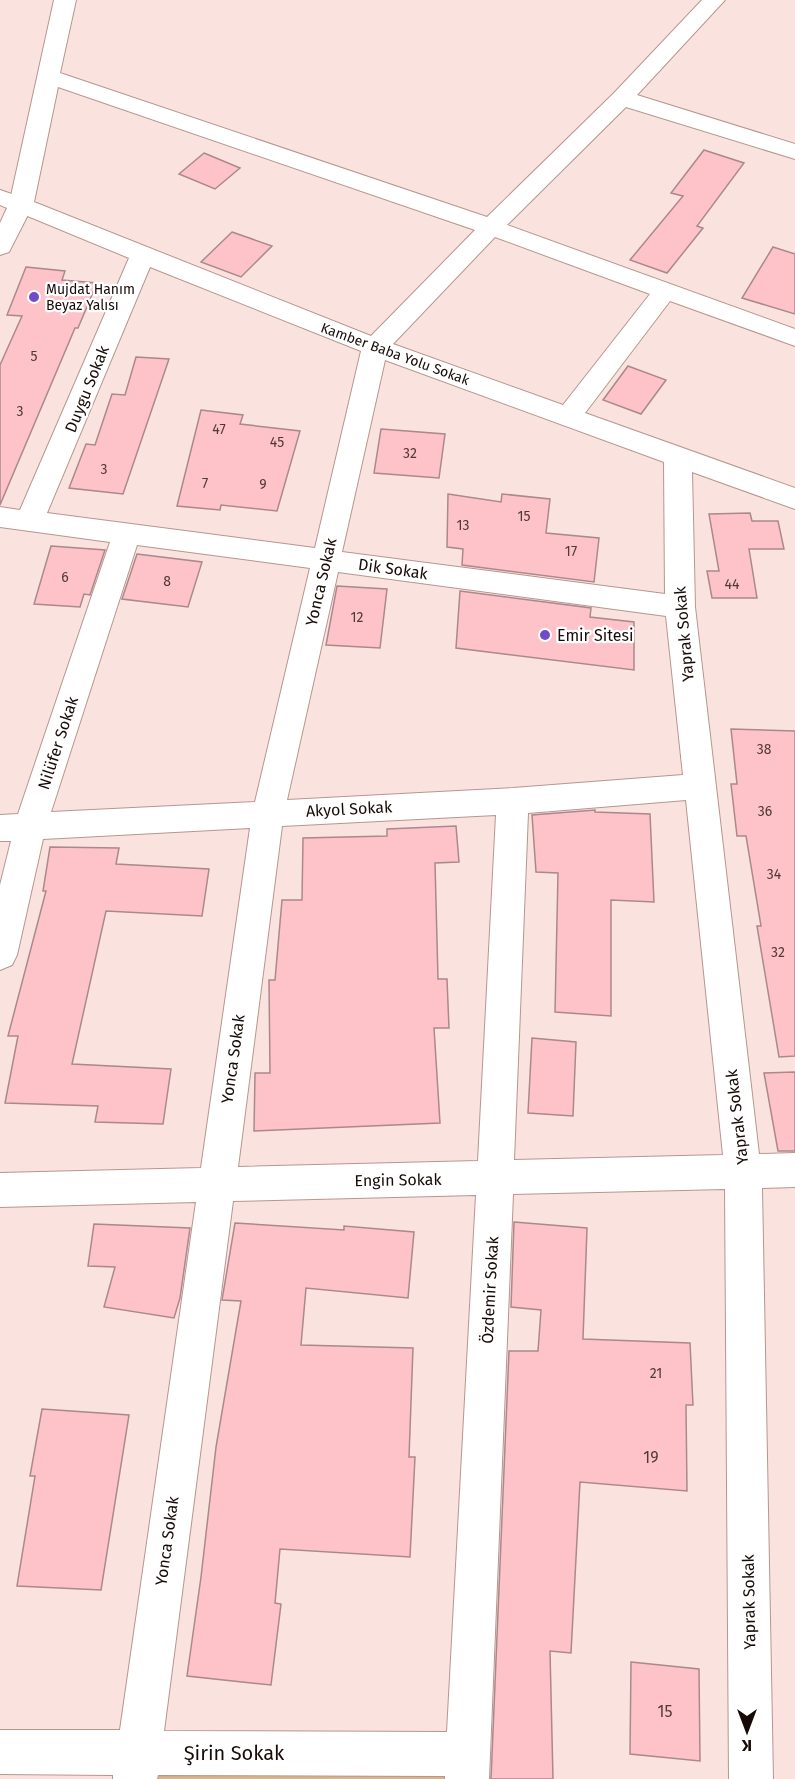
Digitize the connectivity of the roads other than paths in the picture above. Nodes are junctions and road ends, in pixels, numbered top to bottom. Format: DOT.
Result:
graph roads {
  1 [pos="65,0"];
  2 [pos="714,0"];
  3 [pos="48,76"];
  4 [pos="622,98"];
  5 [pos="795,153"];
  6 [pos="10,201"];
  7 [pos="491,227"];
  8 [pos="0,247"];
  9 [pos="142,256"];
  10 [pos="665,291"];
  11 [pos="795,338"];
  12 [pos="375,347"];
  13 [pos="568,417"];
  14 [pos="678,457"];
  15 [pos="795,499"];
  16 [pos="0,517"];
  17 [pos="30,520"];
  18 [pos="127,533"];
  19 [pos="326,560"];
  20 [pos="680,607"];
  21 [pos="699,786"];
  22 [pos="513,801"];
  23 [pos="268,814"];
  24 [pos="15,828"];
  25 [pos="0,955"];
  26 [pos="795,1170"];
  27 [pos="743,1172"];
  28 [pos="496,1178"];
  29 [pos="215,1185"];
  30 [pos="0,1190"];
  31 [pos="0,1752"];
  32 [pos="137,1766"];
  33 [pos="467,1767"];
  34 [pos="751,1779"];
  1 -- 3 [label="street"];
  2 -- 4 [label="street"];
  3 -- 6 [label="street"];
  3 -- 7 [label="street"];
  4 -- 5 [label="street"];
  4 -- 7 [label="street"];
  6 -- 8 [label="street"];
  6 -- 9 [label="street, Kamber Baba Yolu Sokak"];
  7 -- 10 [label="street"];
  7 -- 12 [label="street"];
  9 -- 12 [label="street, Kamber Baba Yolu Sokak"];
  9 -- 17 [label="street, Duygu Sokak"];
  10 -- 11 [label="street"];
  10 -- 13 [label="street"];
  12 -- 13 [label="street, Kamber Baba Yolu Sokak"];
  12 -- 19 [label="street, Yonca Sokak"];
  13 -- 14 [label="street, Kamber Baba Yolu Sokak"];
  14 -- 15 [label="street, Kamber Baba Yolu Sokak"];
  14 -- 20 [label="street, Yaprak Sokak"];
  16 -- 17 [label="street, Dik Sokak"];
  17 -- 18 [label="street, Dik Sokak"];
  18 -- 19 [label="street, Dik Sokak"];
  18 -- 24 [label="street, Nilüfer Sokak"];
  19 -- 20 [label="street, Dik Sokak"];
  19 -- 23 [label="street, Yonca Sokak"];
  20 -- 21 [label="street, Yaprak Sokak"];
  21 -- 22 [label="street, Akyol Sokak"];
  21 -- 27 [label="street, Yaprak Sokak"];
  22 -- 23 [label="street, Akyol Sokak"];
  22 -- 28 [label="street, Özdemir Sokak"];
  23 -- 24 [label="street, Akyol Sokak"];
  23 -- 29 [label="street, Yonca Sokak"];
  24 -- 25 [label="street, Nilüfer Sokak"];
  26 -- 27 [label="street, Engin Sokak"];
  27 -- 28 [label="street, Engin Sokak"];
  27 -- 34 [label="street, Yaprak Sokak"];
  28 -- 29 [label="street, Engin Sokak"];
  28 -- 33 [label="street, Özdemir Sokak"];
  29 -- 30 [label="street, Engin Sokak"];
  29 -- 32 [label="street, Yonca Sokak"];
  31 -- 32 [label="street, Şirin Sokak"];
  32 -- 33 [label="street, Şirin Sokak"];
}
